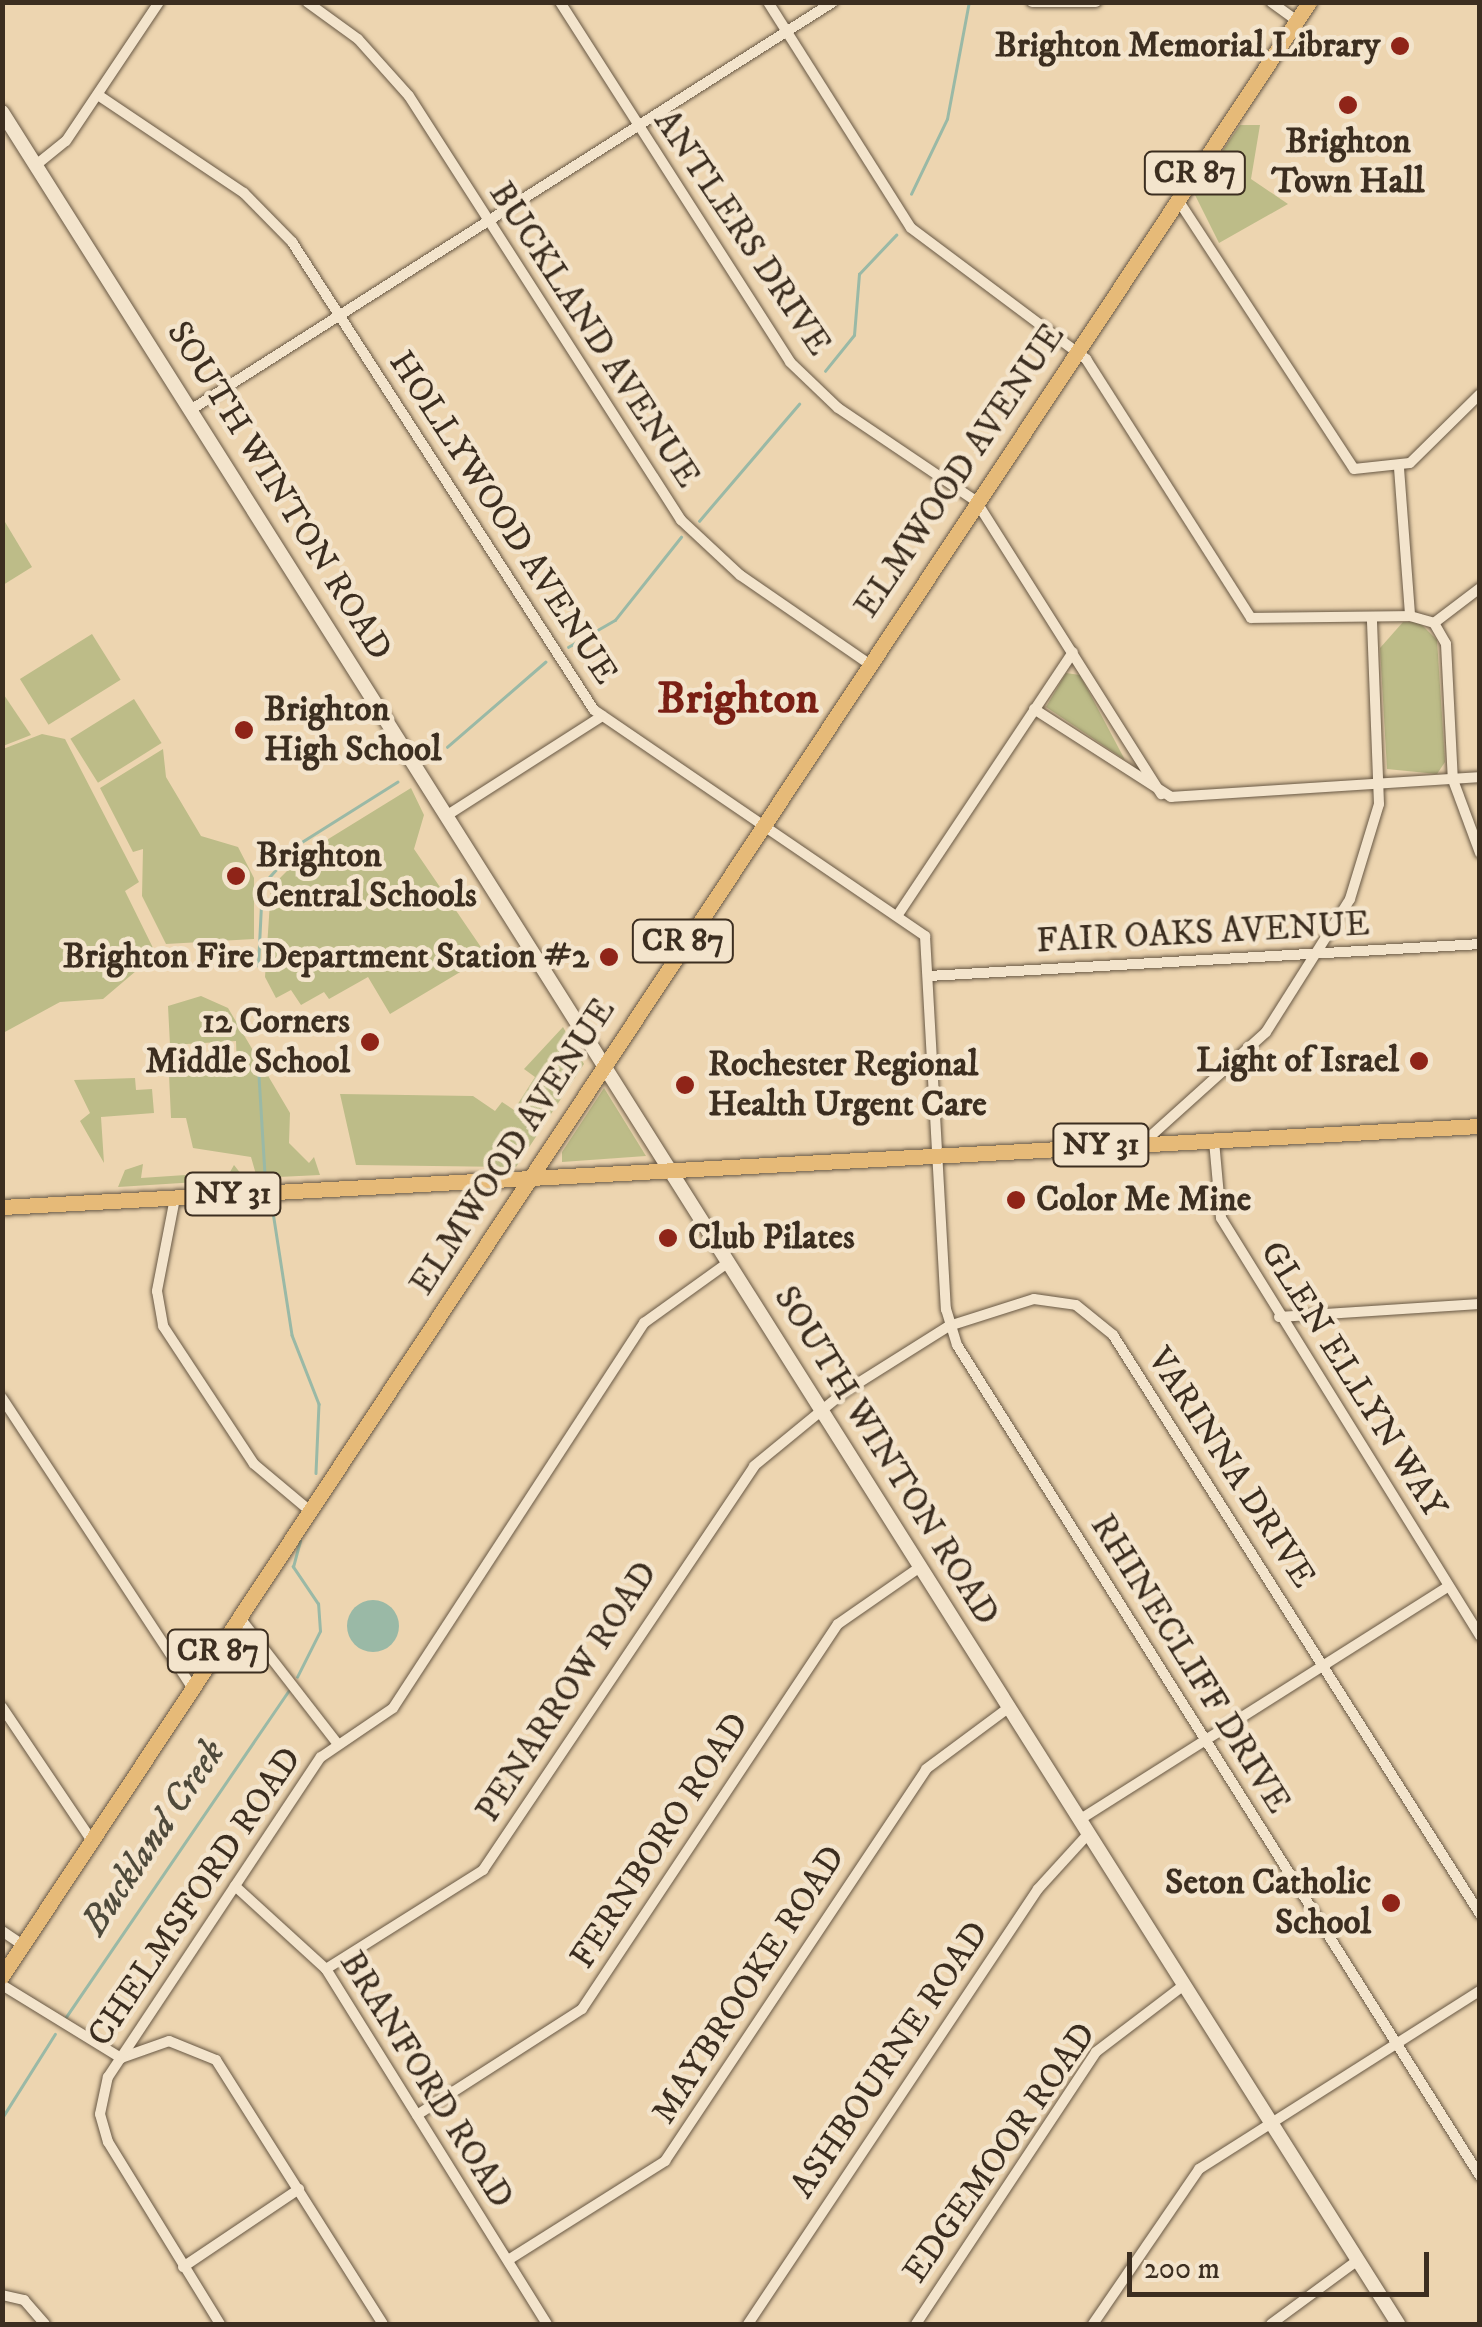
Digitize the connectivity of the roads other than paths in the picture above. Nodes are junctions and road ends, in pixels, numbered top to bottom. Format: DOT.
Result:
graph roads {
  1 [pos="159,2"];
  2 [pos="307,2"];
  3 [pos="560,2"];
  4 [pos="768,2"];
  5 [pos="833,2"];
  6 [pos="1032,2"];
  7 [pos="1096,2"];
  8 [pos="1271,2"];
  9 [pos="1309,2"];
  10 [pos="1297,20"];
  11 [pos="787,33"];
  12 [pos="98,95"];
  13 [pos="2,112"];
  14 [pos="638,126"];
  15 [pos="36,165"];
  16 [pos="1178,200"];
  17 [pos="488,220"];
  18 [pos="340,314"];
  19 [pos="1076,352"];
  20 [pos="1480,394"];
  21 [pos="192,409"];
  22 [pos="1399,468"];
  23 [pos="976,502"];
  24 [pos="1480,588"];
  25 [pos="1410,616"];
  26 [pos="1372,619"];
  27 [pos="1434,624"];
  28 [pos="1073,652"];
  29 [pos="869,664"];
  30 [pos="1034,709"];
  31 [pos="602,716"];
  32 [pos="1480,777"];
  33 [pos="1453,780"];
  34 [pos="1380,784"];
  35 [pos="1160,794"];
  36 [pos="448,814"];
  37 [pos="762,825"];
  38 [pos="1480,853"];
  39 [pos="897,916"];
  40 [pos="1480,944"];
  41 [pos="1322,954"];
  42 [pos="930,976"];
  43 [pos="604,1062"];
  44 [pos="1480,1126"];
  45 [pos="1214,1141"];
  46 [pos="1143,1143"];
  47 [pos="941,1154"];
  48 [pos="671,1169"];
  49 [pos="531,1178"];
  50 [pos="174,1198"];
  51 [pos="2,1208"];
  52 [pos="730,1262"];
  53 [pos="1480,1304"];
  54 [pos="1279,1317"];
  55 [pos="949,1326"];
  56 [pos="2,1398"];
  57 [pos="823,1412"];
  58 [pos="310,1511"];
  59 [pos="920,1567"];
  60 [pos="1448,1587"];
  61 [pos="240,1618"];
  62 [pos="1480,1636"];
  63 [pos="1324,1665"];
  64 [pos="193,1689"];
  65 [pos="2,1707"];
  66 [pos="1008,1708"];
  67 [pos="1206,1740"];
  68 [pos="337,1743"];
  69 [pos="1079,1820"];
  70 [pos="1088,1834"];
  71 [pos="92,1842"];
  72 [pos="236,1886"];
  73 [pos="1480,1914"];
  74 [pos="2,1930"];
  75 [pos="23,1945"];
  76 [pos="326,1969"];
  77 [pos="2,1976"];
  78 [pos="2,1985"];
  79 [pos="1184,1985"];
  80 [pos="1480,1991"];
  81 [pos="1398,2045"];
  82 [pos="121,2058"];
  83 [pos="417,2115"];
  84 [pos="1272,2124"];
  85 [pos="1480,2176"];
  86 [pos="299,2189"];
  87 [pos="508,2260"];
  88 [pos="1358,2260"];
  89 [pos="183,2267"];
  90 [pos="2,2295"];
  91 [pos="46,2324"];
  92 [pos="220,2324"];
  93 [pos="383,2324"];
  94 [pos="547,2324"];
  95 [pos="748,2324"];
  96 [pos="916,2324"];
  97 [pos="1093,2324"];
  98 [pos="1271,2324"];
  99 [pos="1398,2324"];
  1 -- 12 [label="street"];
  2 -- 17 [label="street, BUCKLAND AVENUE"];
  3 -- 14 [label="street, ANTLERS DRIVE"];
  4 -- 11 [label="street"];
  5 -- 11 [label="street"];
  6 -- 7 [label="street"];
  8 -- 10 [label="street"];
  9 -- 10 [label="main road, ELMWOOD AVENUE / CR 87"];
  10 -- 16 [label="main road, ELMWOOD AVENUE / CR 87"];
  11 -- 14 [label="street"];
  11 -- 19 [label="street"];
  12 -- 15 [label="street"];
  12 -- 18 [label="street, HOLLYWOOD AVENUE"];
  13 -- 15 [label="main road, SOUTH WINTON ROAD"];
  14 -- 17 [label="street"];
  14 -- 23 [label="street, ANTLERS DRIVE"];
  15 -- 21 [label="main road, SOUTH WINTON ROAD"];
  16 -- 19 [label="main road, ELMWOOD AVENUE / CR 87"];
  16 -- 22 [label="street"];
  17 -- 18 [label="street"];
  17 -- 29 [label="street, BUCKLAND AVENUE"];
  18 -- 21 [label="street"];
  18 -- 31 [label="street, HOLLYWOOD AVENUE"];
  19 -- 23 [label="main road, ELMWOOD AVENUE / CR 87"];
  19 -- 26 [label="street"];
  20 -- 22 [label="street"];
  21 -- 36 [label="main road, SOUTH WINTON ROAD"];
  22 -- 25 [label="street"];
  23 -- 28 [label="street, ANTLERS DRIVE"];
  23 -- 29 [label="main road, ELMWOOD AVENUE / CR 87"];
  24 -- 27 [label="street"];
  25 -- 26 [label="street"];
  25 -- 27 [label="street"];
  26 -- 34 [label="street"];
  27 -- 33 [label="street"];
  28 -- 30 [label="street"];
  28 -- 35 [label="street, ANTLERS DRIVE"];
  29 -- 37 [label="main road, ELMWOOD AVENUE / CR 87"];
  30 -- 35 [label="street"];
  30 -- 39 [label="street"];
  31 -- 36 [label="street"];
  31 -- 37 [label="street, HOLLYWOOD AVENUE"];
  32 -- 33 [label="street"];
  33 -- 34 [label="street"];
  33 -- 38 [label="street"];
  34 -- 35 [label="street"];
  34 -- 41 [label="street"];
  36 -- 43 [label="main road, SOUTH WINTON ROAD"];
  37 -- 39 [label="street, HOLLYWOOD AVENUE"];
  37 -- 43 [label="main road, ELMWOOD AVENUE / CR 87"];
  39 -- 42 [label="street, HOLLYWOOD AVENUE"];
  40 -- 41 [label="street, FAIR OAKS AVENUE"];
  41 -- 42 [label="street, FAIR OAKS AVENUE"];
  41 -- 46 [label="street"];
  42 -- 47 [label="street, HOLLYWOOD AVENUE"];
  43 -- 48 [label="main road, SOUTH WINTON ROAD"];
  43 -- 49 [label="main road, ELMWOOD AVENUE / CR 87"];
  44 -- 45 [label="main road, NY 31"];
  45 -- 46 [label="main road, NY 31"];
  45 -- 54 [label="street, GLEN ELLYN WAY"];
  46 -- 47 [label="main road, NY 31"];
  47 -- 48 [label="main road, NY 31"];
  47 -- 55 [label="street, RHINECLIFF DRIVE"];
  48 -- 49 [label="main road, NY 31"];
  48 -- 52 [label="main road, SOUTH WINTON ROAD"];
  49 -- 50 [label="main road, NY 31"];
  49 -- 58 [label="main road, ELMWOOD AVENUE / CR 87"];
  50 -- 51 [label="main road, NY 31"];
  50 -- 58 [label="street"];
  52 -- 57 [label="main road, SOUTH WINTON ROAD"];
  52 -- 68 [label="street, CHELMSFORD ROAD"];
  53 -- 54 [label="street"];
  54 -- 60 [label="street, GLEN ELLYN WAY"];
  55 -- 57 [label="street, VARINNA DRIVE"];
  55 -- 63 [label="street, VARINNA DRIVE"];
  55 -- 67 [label="street, RHINECLIFF DRIVE"];
  56 -- 64 [label="street"];
  57 -- 59 [label="main road, SOUTH WINTON ROAD"];
  57 -- 76 [label="street, PENARROW ROAD"];
  58 -- 61 [label="main road, ELMWOOD AVENUE / CR 87"];
  59 -- 66 [label="main road, SOUTH WINTON ROAD"];
  59 -- 83 [label="street, FERNBORO ROAD"];
  60 -- 62 [label="street, GLEN ELLYN WAY"];
  60 -- 63 [label="street"];
  61 -- 64 [label="main road, ELMWOOD AVENUE / CR 87"];
  61 -- 68 [label="street"];
  63 -- 67 [label="street"];
  63 -- 73 [label="street, VARINNA DRIVE"];
  64 -- 71 [label="main road, ELMWOOD AVENUE / CR 87"];
  65 -- 71 [label="street"];
  66 -- 69 [label="main road, SOUTH WINTON ROAD"];
  66 -- 87 [label="street, MAYBROOKE ROAD"];
  67 -- 69 [label="street"];
  67 -- 81 [label="street, RHINECLIFF DRIVE"];
  68 -- 72 [label="street, CHELMSFORD ROAD"];
  69 -- 70 [label="main road, SOUTH WINTON ROAD"];
  70 -- 79 [label="main road, SOUTH WINTON ROAD"];
  70 -- 95 [label="street, ASHBOURNE ROAD"];
  71 -- 75 [label="main road, ELMWOOD AVENUE / CR 87"];
  72 -- 76 [label="street, BRANFORD ROAD"];
  72 -- 82 [label="street, CHELMSFORD ROAD"];
  74 -- 75 [label="street"];
  75 -- 77 [label="main road, ELMWOOD AVENUE / CR 87"];
  76 -- 83 [label="street, BRANFORD ROAD"];
  78 -- 82 [label="street"];
  79 -- 84 [label="main road, SOUTH WINTON ROAD"];
  79 -- 96 [label="street, EDGEMOOR ROAD"];
  80 -- 81 [label="street"];
  81 -- 84 [label="street"];
  81 -- 85 [label="street, RHINECLIFF DRIVE"];
  82 -- 86 [label="street"];
  82 -- 89 [label="street, CHELMSFORD ROAD"];
  83 -- 87 [label="street, BRANFORD ROAD"];
  84 -- 88 [label="main road, SOUTH WINTON ROAD"];
  84 -- 97 [label="street"];
  86 -- 89 [label="street"];
  86 -- 93 [label="street"];
  87 -- 94 [label="street, BRANFORD ROAD"];
  88 -- 98 [label="street"];
  88 -- 99 [label="main road, SOUTH WINTON ROAD"];
  89 -- 92 [label="street, CHELMSFORD ROAD"];
  90 -- 91 [label="street"];
}
